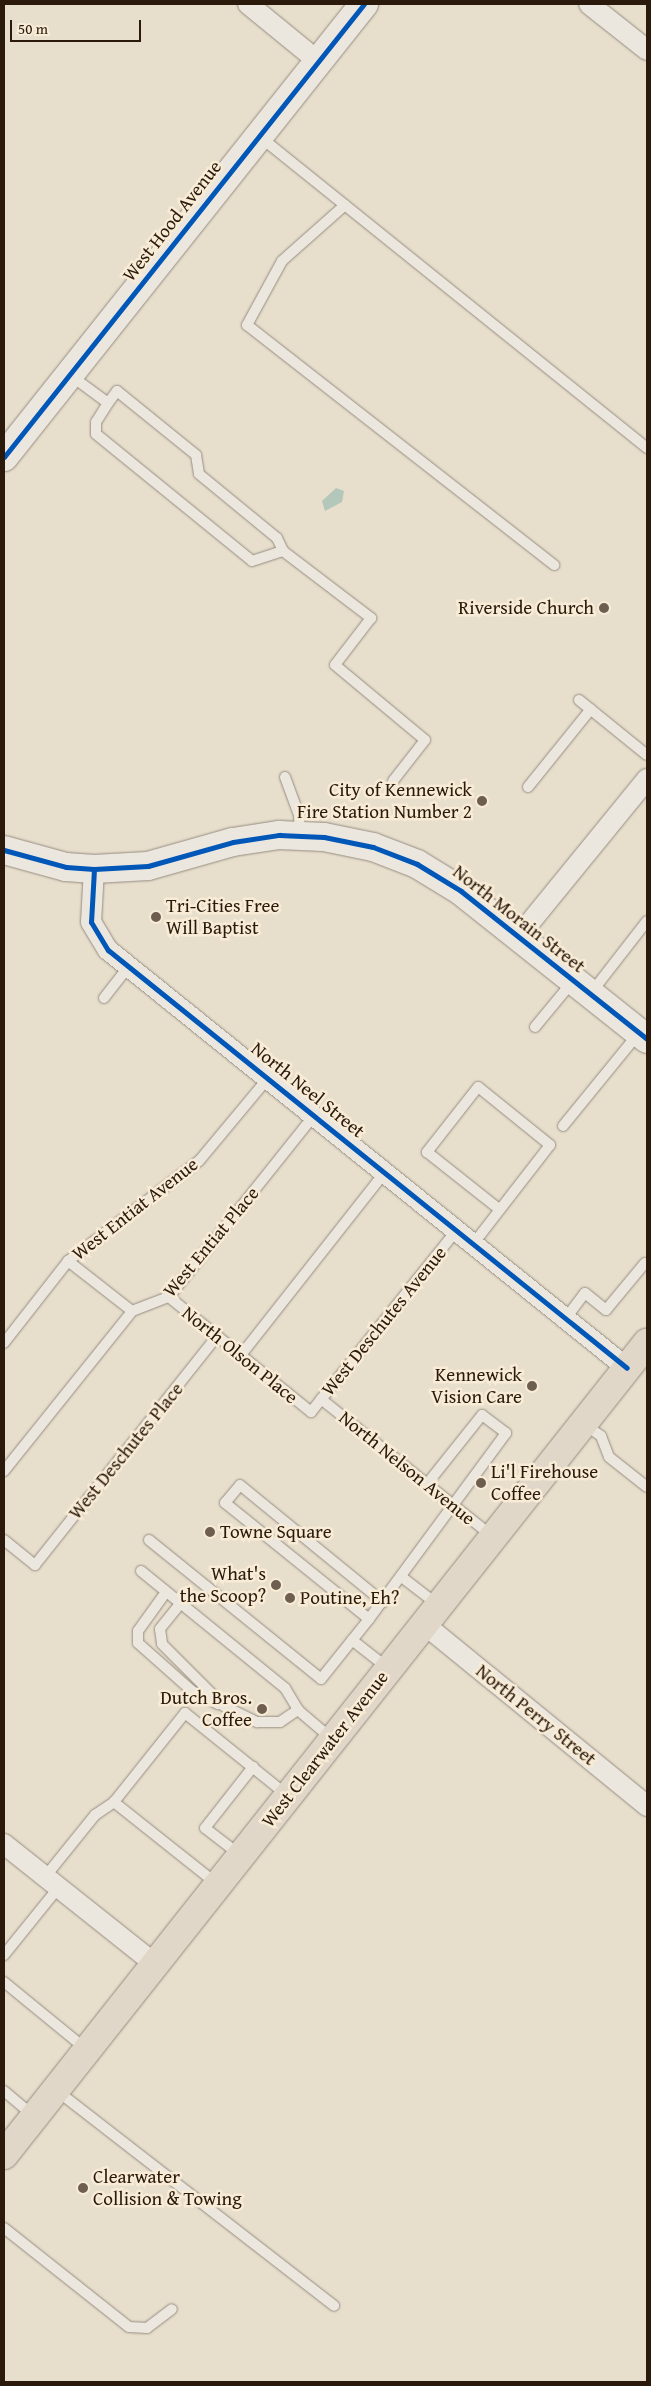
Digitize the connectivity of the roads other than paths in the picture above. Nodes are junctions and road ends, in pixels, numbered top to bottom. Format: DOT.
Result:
graph roads {
  1 [pos="248,4"];
  2 [pos="364,4"];
  3 [pos="589,4"];
  4 [pos="647,50"];
  5 [pos="318,61"];
  6 [pos="258,136"];
  7 [pos="345,205"];
  8 [pos="69,374"];
  9 [pos="108,403"];
  10 [pos="647,448"];
  11 [pos="4,457"];
  12 [pos="282,551"];
  13 [pos="554,566"];
  14 [pos="579,700"];
  15 [pos="591,709"];
  16 [pos="647,755"];
  17 [pos="285,777"];
  18 [pos="647,779"];
  19 [pos="393,781"];
  20 [pos="528,787"];
  21 [pos="300,836"];
  22 [pos="4,850"];
  23 [pos="94,869"];
  24 [pos="647,921"];
  25 [pos="519,936"];
  26 [pos="129,966"];
  27 [pos="582,987"];
  28 [pos="104,998"];
  29 [pos="535,1027"];
  30 [pos="644,1032"];
  31 [pos="269,1078"];
  32 [pos="315,1114"];
  33 [pos="563,1126"];
  34 [pos="386,1171"];
  35 [pos="499,1209"];
  36 [pos="458,1230"];
  37 [pos="474,1243"];
  38 [pos="68,1260"];
  39 [pos="646,1262"];
  40 [pos="169,1297"];
  41 [pos="132,1310"];
  42 [pos="566,1318"];
  43 [pos="217,1336"];
  44 [pos="4,1343"];
  45 [pos="647,1343"];
  46 [pos="241,1355"];
  47 [pos="627,1368"];
  48 [pos="321,1399"];
  49 [pos="311,1412"];
  50 [pos="583,1424"];
  51 [pos="4,1472"];
  52 [pos="427,1484"];
  53 [pos="647,1487"];
  54 [pos="452,1504"];
  55 [pos="493,1537"];
  56 [pos="4,1540"];
  57 [pos="149,1540"];
  58 [pos="140,1571"];
  59 [pos="403,1578"];
  60 [pos="166,1592"];
  61 [pos="384,1602"];
  62 [pos="180,1604"];
  63 [pos="432,1615"];
  64 [pos="369,1619"];
  65 [pos="352,1640"];
  66 [pos="388,1669"];
  67 [pos="224,1706"];
  68 [pos="298,1710"];
  69 [pos="333,1740"];
  70 [pos="253,1768"];
  71 [pos="288,1796"];
  72 [pos="114,1802"];
  73 [pos="647,1806"];
  74 [pos="4,1844"];
  75 [pos="240,1856"];
  76 [pos="52,1882"];
  77 [pos="218,1884"];
  78 [pos="4,1955"];
  79 [pos="155,1964"];
  80 [pos="4,1982"];
  81 [pos="87,2050"];
  82 [pos="55,2090"];
  83 [pos="4,2091"];
  84 [pos="34,2116"];
  85 [pos="4,2154"];
  86 [pos="4,2228"];
  87 [pos="334,2306"];
  88 [pos="172,2309"];
  1 -- 5 [label="street"];
  2 -- 5 [label="street, West Hood Avenue"];
  3 -- 4 [label="street"];
  5 -- 6 [label="street, West Hood Avenue"];
  6 -- 7 [label="lane"];
  6 -- 8 [label="street, West Hood Avenue"];
  7 -- 10 [label="lane"];
  7 -- 13 [label="lane"];
  8 -- 9 [label="lane"];
  8 -- 11 [label="street, West Hood Avenue"];
  9 -- 12 [label="lane"];
  9 -- 12 [label="lane"];
  12 -- 19 [label="lane"];
  14 -- 15 [label="lane"];
  15 -- 16 [label="lane"];
  15 -- 20 [label="lane"];
  17 -- 21 [label="lane"];
  18 -- 25 [label="street"];
  21 -- 23 [label="street, North Morain Street"];
  21 -- 25 [label="street, North Morain Street"];
  22 -- 23 [label="street"];
  23 -- 26 [label="street, North Neel Street"];
  24 -- 27 [label="lane"];
  25 -- 27 [label="street, North Morain Street"];
  26 -- 28 [label="lane"];
  26 -- 31 [label="street, North Neel Street"];
  27 -- 29 [label="lane"];
  27 -- 30 [label="street, North Morain Street"];
  30 -- 33 [label="lane"];
  31 -- 32 [label="street, North Neel Street"];
  31 -- 38 [label="lane, West Entiat Avenue"];
  32 -- 34 [label="street, North Neel Street"];
  32 -- 40 [label="lane, West Entiat Place"];
  34 -- 36 [label="street, North Neel Street"];
  34 -- 46 [label="lane"];
  35 -- 35 [label="lane"];
  35 -- 37 [label="lane"];
  36 -- 37 [label="street, North Neel Street"];
  36 -- 48 [label="lane, West Deschutes Avenue"];
  37 -- 42 [label="street, North Neel Street"];
  38 -- 41 [label="lane"];
  38 -- 44 [label="lane, West Entiat Avenue"];
  39 -- 42 [label="lane"];
  40 -- 41 [label="lane, West Entiat Place"];
  40 -- 43 [label="lane, North Olson Place"];
  41 -- 51 [label="lane"];
  42 -- 47 [label="street, North Neel Street"];
  43 -- 46 [label="lane, North Olson Place"];
  43 -- 56 [label="lane, West Deschutes Place"];
  45 -- 47 [label="main road, West Clearwater Avenue"];
  46 -- 49 [label="lane, North Olson Place"];
  47 -- 50 [label="main road, West Clearwater Avenue"];
  48 -- 49 [label="lane, West Deschutes Avenue"];
  48 -- 52 [label="lane, North Nelson Avenue"];
  50 -- 53 [label="lane"];
  50 -- 55 [label="main road, West Clearwater Avenue"];
  52 -- 54 [label="lane, North Nelson Avenue"];
  52 -- 54 [label="lane"];
  54 -- 55 [label="lane, North Nelson Avenue"];
  54 -- 59 [label="lane"];
  55 -- 63 [label="main road, West Clearwater Avenue"];
  57 -- 65 [label="lane"];
  58 -- 60 [label="lane"];
  59 -- 61 [label="lane"];
  59 -- 63 [label="lane"];
  60 -- 62 [label="lane"];
  60 -- 67 [label="lane"];
  61 -- 64 [label="lane"];
  61 -- 64 [label="lane"];
  62 -- 67 [label="lane"];
  62 -- 68 [label="lane"];
  63 -- 66 [label="main road, West Clearwater Avenue"];
  63 -- 73 [label="street, North Perry Street"];
  64 -- 65 [label="lane"];
  65 -- 66 [label="lane"];
  66 -- 69 [label="main road, West Clearwater Avenue"];
  67 -- 68 [label="lane"];
  68 -- 69 [label="lane"];
  69 -- 71 [label="main road, West Clearwater Avenue"];
  70 -- 71 [label="lane"];
  70 -- 72 [label="lane"];
  70 -- 75 [label="lane"];
  71 -- 75 [label="main road, West Clearwater Avenue"];
  72 -- 76 [label="lane"];
  72 -- 77 [label="lane"];
  74 -- 76 [label="street"];
  75 -- 77 [label="main road, West Clearwater Avenue"];
  76 -- 78 [label="lane"];
  76 -- 79 [label="street"];
  77 -- 79 [label="main road, West Clearwater Avenue"];
  79 -- 81 [label="main road, West Clearwater Avenue"];
  80 -- 81 [label="lane"];
  81 -- 82 [label="main road, West Clearwater Avenue"];
  82 -- 84 [label="main road, West Clearwater Avenue"];
  82 -- 87 [label="lane"];
  83 -- 84 [label="lane"];
  84 -- 85 [label="main road, West Clearwater Avenue"];
  86 -- 88 [label="lane"];
}
